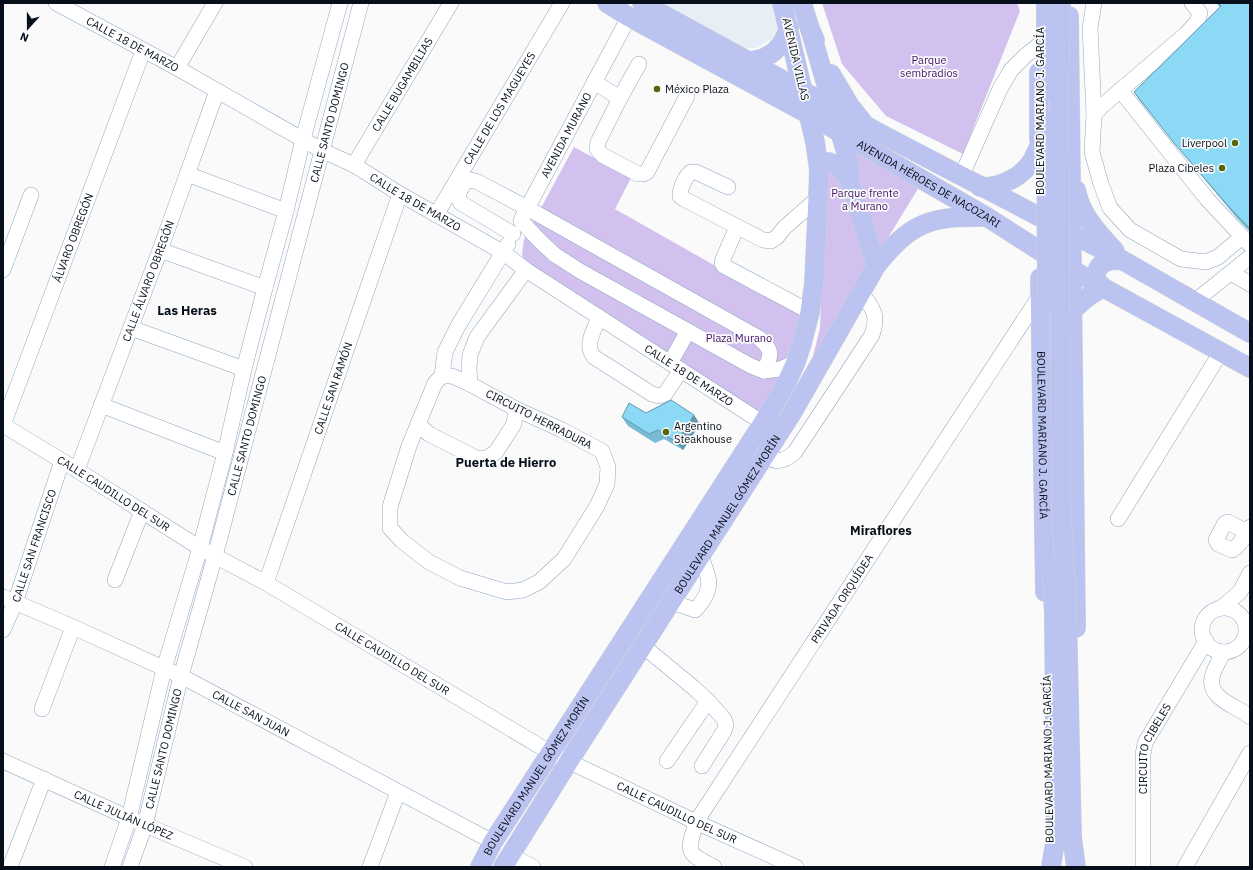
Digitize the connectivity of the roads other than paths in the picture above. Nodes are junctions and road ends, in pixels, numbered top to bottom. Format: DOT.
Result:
graph roads {
  1 [pos="56,3"];
  2 [pos="340,3"];
  3 [pos="361,3"];
  4 [pos="451,3"];
  5 [pos="562,3"];
  6 [pos="606,3"];
  7 [pos="642,3"];
  8 [pos="782,3"];
  9 [pos="802,3"];
  10 [pos="1040,3"];
  11 [pos="1046,3"];
  12 [pos="1061,3"];
  13 [pos="1069,3"];
  14 [pos="1094,3"];
  15 [pos="1192,3"];
  16 [pos="213,4"];
  17 [pos="629,17"];
  18 [pos="789,27"];
  19 [pos="810,29"];
  20 [pos="1040,44"];
  21 [pos="144,51"];
  22 [pos="746,61"];
  23 [pos="639,64"];
  24 [pos="176,68"];
  25 [pos="594,82"];
  26 [pos="1120,90"];
  27 [pos="217,91"];
  28 [pos="803,92"];
  29 [pos="687,96"];
  30 [pos="620,98"];
  31 [pos="833,108"];
  32 [pos="808,114"];
  33 [pos="1094,116"];
  34 [pos="867,127"];
  35 [pos="885,136"];
  36 [pos="303,139"];
  37 [pos="849,143"];
  38 [pos="1039,147"];
  39 [pos="323,151"];
  40 [pos="354,165"];
  41 [pos="1072,165"];
  42 [pos="824,166"];
  43 [pos="187,174"];
  44 [pos="961,177"];
  45 [pos="850,181"];
  46 [pos="728,186"];
  47 [pos="980,186"];
  48 [pos="400,194"];
  49 [pos="31,195"];
  50 [pos="818,198"];
  51 [pos="286,211"];
  52 [pos="436,215"];
  53 [pos="524,215"];
  54 [pos="987,217"];
  55 [pos="1040,218"];
  56 [pos="737,227"];
  57 [pos="560,228"];
  58 [pos="513,234"];
  59 [pos="1072,234"];
  60 [pos="1246,241"];
  61 [pos="541,242"];
  62 [pos="160,250"];
  63 [pos="1040,251"];
  64 [pos="504,253"];
  65 [pos="1250,257"];
  66 [pos="1122,260"];
  67 [pos="876,266"];
  68 [pos="3,270"];
  69 [pos="526,270"];
  70 [pos="1072,270"];
  71 [pos="1230,273"];
  72 [pos="1250,284"];
  73 [pos="265,288"];
  74 [pos="1104,288"];
  75 [pos="861,292"];
  76 [pos="1041,294"];
  77 [pos="1194,302"];
  78 [pos="1073,310"];
  79 [pos="810,312"];
  80 [pos="599,317"];
  81 [pos="131,328"];
  82 [pos="688,332"];
  83 [pos="1250,333"];
  84 [pos="1222,352"];
  85 [pos="796,362"];
  86 [pos="676,366"];
  87 [pos="1250,368"];
  88 [pos="244,369"];
  89 [pos="764,371"];
  90 [pos="442,376"];
  91 [pos="470,384"];
  92 [pos="101,405"];
  93 [pos="516,409"];
  94 [pos="763,423"];
  95 [pos="418,424"];
  96 [pos="3,425"];
  97 [pos="1074,434"];
  98 [pos="1042,436"];
  99 [pos="748,446"];
  100 [pos="225,453"];
  101 [pos="764,456"];
  102 [pos="62,461"];
  103 [pos="77,470"];
  104 [pos="142,511"];
  105 [pos="1118,518"];
  106 [pos="200,548"];
  107 [pos="214,556"];
  108 [pos="701,557"];
  109 [pos="1250,573"];
  110 [pos="115,580"];
  111 [pos="266,583"];
  112 [pos="1240,592"];
  113 [pos="9,600"];
  114 [pos="672,602"];
  115 [pos="1221,608"];
  116 [pos="73,627"];
  117 [pos="1246,627"];
  118 [pos="3,630"];
  119 [pos="1206,641"];
  120 [pos="643,646"];
  121 [pos="1223,652"];
  122 [pos="164,669"];
  123 [pos="181,676"];
  124 [pos="708,701"];
  125 [pos="42,709"];
  126 [pos="1250,716"];
  127 [pos="551,753"];
  128 [pos="1250,753"];
  129 [pos="3,761"];
  130 [pos="569,761"];
  131 [pos="667,761"];
  132 [pos="702,766"];
  133 [pos="44,779"];
  134 [pos="398,792"];
  135 [pos="129,818"];
  136 [pos="696,822"];
  137 [pos="145,825"];
  138 [pos="494,842"];
  139 [pos="507,861"];
  140 [pos="10,867"];
  141 [pos="112,867"];
  142 [pos="130,867"];
  143 [pos="245,867"];
  144 [pos="370,867"];
  145 [pos="480,867"];
  146 [pos="533,867"];
  147 [pos="714,867"];
  148 [pos="796,867"];
  149 [pos="1050,867"];
  150 [pos="1077,867"];
  151 [pos="1143,867"];
  152 [pos="1185,867"];
  1 -- 21 [label="street, CALLE 18 DE MARZO"];
  2 -- 36 [label="street, CALLE SANTO DOMINGO"];
  3 -- 39 [label="street, CALLE SANTO DOMINGO"];
  4 -- 40 [label="street, CALLE BUGAMBILIAS"];
  5 -- 52 [label="street, CALLE DE LOS MAGUEYES"];
  6 -- 17 [label="main road, AVENIDA HÉROES DE NACOZARI"];
  7 -- 22 [label="main road, AVENIDA HÉROES DE NACOZARI"];
  8 -- 18 [label="main road, AVENIDA VILLAS"];
  9 -- 19 [label="main road, AVENIDA VILLAS"];
  10 -- 20 [label="main road, BOULEVARD MARIANO J. GARCÍA"];
  11 -- 149 [label="main road, bridge"];
  12 -- 150 [label="main road, bridge"];
  13 -- 41 [label="main road"];
  14 -- 33 [label="street"];
  15 -- 26 [label="street"];
  16 -- 24 [label="street"];
  17 -- 25 [label="street, AVENIDA MURANO"];
  17 -- 32 [label="main road, AVENIDA HÉROES DE NACOZARI"];
  18 -- 22 [label="main road"];
  18 -- 28 [label="main road, AVENIDA VILLAS"];
  19 -- 31 [label="main road"];
  19 -- 34 [label="main road, AVENIDA VILLAS"];
  20 -- 38 [label="main road, BOULEVARD MARIANO J. GARCÍA"];
  20 -- 44 [label="street"];
  21 -- 24 [label="street, CALLE 18 DE MARZO"];
  21 -- 96 [label="street, ÁLVARO OBREGÓN"];
  22 -- 28 [label="main road, AVENIDA HÉROES DE NACOZARI"];
  23 -- 30 [label="street"];
  24 -- 27 [label="street, CALLE 18 DE MARZO"];
  25 -- 30 [label="street"];
  25 -- 53 [label="street, AVENIDA MURANO"];
  26 -- 33 [label="street"];
  26 -- 60 [label="street"];
  27 -- 36 [label="street, CALLE 18 DE MARZO"];
  27 -- 43 [label="street, CALLE ÁLVARO OBREGÓN"];
  28 -- 31 [label="main road, AVENIDA HÉROES DE NACOZARI"];
  28 -- 32 [label="main road, AVENIDA VILLAS"];
  29 -- 30 [label="street"];
  31 -- 34 [label="main road, AVENIDA HÉROES DE NACOZARI"];
  31 -- 37 [label="main road"];
  32 -- 37 [label="main road, AVENIDA HÉROES DE NACOZARI"];
  32 -- 42 [label="main road, BOULEVARD MANUEL GÓMEZ MORÍN"];
  33 -- 60 [label="street"];
  34 -- 35 [label="main road, AVENIDA HÉROES DE NACOZARI"];
  35 -- 37 [label="main road"];
  35 -- 44 [label="main road, AVENIDA HÉROES DE NACOZARI"];
  36 -- 39 [label="street, CALLE 18 DE MARZO"];
  36 -- 51 [label="street, CALLE SANTO DOMINGO"];
  37 -- 42 [label="main road"];
  37 -- 45 [label="main road"];
  37 -- 54 [label="main road, AVENIDA HÉROES DE NACOZARI"];
  38 -- 47 [label="main road"];
  38 -- 55 [label="main road, BOULEVARD MARIANO J. GARCÍA"];
  39 -- 40 [label="street, CALLE 18 DE MARZO"];
  39 -- 107 [label="street, CALLE SANTO DOMINGO"];
  40 -- 48 [label="street, CALLE 18 DE MARZO"];
  41 -- 59 [label="main road"];
  41 -- 66 [label="main road"];
  42 -- 45 [label="main road"];
  42 -- 50 [label="main road, BOULEVARD MANUEL GÓMEZ MORÍN"];
  43 -- 51 [label="street"];
  43 -- 62 [label="street, CALLE ÁLVARO OBREGÓN"];
  44 -- 47 [label="main road, AVENIDA HÉROES DE NACOZARI"];
  45 -- 67 [label="main road"];
  46 -- 56 [label="street"];
  47 -- 55 [label="main road, AVENIDA HÉROES DE NACOZARI"];
  48 -- 52 [label="street, CALLE 18 DE MARZO"];
  48 -- 111 [label="street, CALLE SAN RAMÓN"];
  49 -- 68 [label="street"];
  50 -- 56 [label="street"];
  50 -- 79 [label="main road, BOULEVARD MANUEL GÓMEZ MORÍN"];
  51 -- 73 [label="street, CALLE SANTO DOMINGO"];
  52 -- 64 [label="street, CALLE 18 DE MARZO"];
  53 -- 57 [label="street"];
  53 -- 58 [label="street, AVENIDA MURANO"];
  53 -- 58 [label="street"];
  53 -- 61 [label="street"];
  54 -- 63 [label="main road, AVENIDA HÉROES DE NACOZARI"];
  54 -- 67 [label="main road, BOULEVARD MANUEL GÓMEZ MORÍN"];
  55 -- 59 [label="main road, AVENIDA HÉROES DE NACOZARI"];
  55 -- 63 [label="main road, BOULEVARD MARIANO J. GARCÍA"];
  56 -- 79 [label="street"];
  57 -- 61 [label="street"];
  57 -- 89 [label="street"];
  58 -- 64 [label="street, AVENIDA MURANO"];
  59 -- 66 [label="main road, AVENIDA HÉROES DE NACOZARI"];
  59 -- 70 [label="main road"];
  61 -- 82 [label="street"];
  62 -- 73 [label="street"];
  62 -- 81 [label="street, CALLE ÁLVARO OBREGÓN"];
  63 -- 70 [label="main road, AVENIDA HÉROES DE NACOZARI"];
  63 -- 76 [label="main road, BOULEVARD MARIANO J. GARCÍA"];
  64 -- 69 [label="street, CALLE 18 DE MARZO"];
  64 -- 90 [label="street, CIRCUITO HERRADURA"];
  65 -- 71 [label="street"];
  66 -- 74 [label="main road"];
  66 -- 77 [label="main road, AVENIDA HÉROES DE NACOZARI"];
  67 -- 75 [label="main road, BOULEVARD MANUEL GÓMEZ MORÍN"];
  69 -- 80 [label="street, CALLE 18 DE MARZO"];
  69 -- 91 [label="street"];
  70 -- 74 [label="main road, AVENIDA HÉROES DE NACOZARI"];
  70 -- 78 [label="main road"];
  71 -- 72 [label="street"];
  71 -- 77 [label="street"];
  73 -- 88 [label="street, CALLE SANTO DOMINGO"];
  74 -- 78 [label="main road"];
  74 -- 84 [label="main road, AVENIDA HÉROES DE NACOZARI"];
  75 -- 101 [label="main road, BOULEVARD MANUEL GÓMEZ MORÍN"];
  75 -- 101 [label="street"];
  76 -- 98 [label="main road, BOULEVARD MARIANO J. GARCÍA"];
  76 -- 136 [label="street, PRIVADA ORQUÍDEA"];
  77 -- 83 [label="main road, AVENIDA HÉROES DE NACOZARI"];
  78 -- 97 [label="main road"];
  79 -- 85 [label="main road, BOULEVARD MANUEL GÓMEZ MORÍN"];
  80 -- 86 [label="street, CALLE 18 DE MARZO"];
  80 -- 86 [label="street"];
  81 -- 88 [label="street"];
  81 -- 92 [label="street, CALLE ÁLVARO OBREGÓN"];
  82 -- 86 [label="street"];
  82 -- 89 [label="street"];
  84 -- 87 [label="main road, AVENIDA HÉROES DE NACOZARI"];
  84 -- 105 [label="street"];
  85 -- 89 [label="street"];
  85 -- 94 [label="main road, BOULEVARD MANUEL GÓMEZ MORÍN"];
  86 -- 94 [label="street, CALLE 18 DE MARZO"];
  88 -- 100 [label="street, CALLE SANTO DOMINGO"];
  90 -- 91 [label="street, CIRCUITO HERRADURA"];
  90 -- 95 [label="street, CIRCUITO HERRADURA"];
  91 -- 93 [label="street, CIRCUITO HERRADURA"];
  92 -- 100 [label="street"];
  92 -- 103 [label="street, CALLE ÁLVARO OBREGÓN"];
  93 -- 95 [label="street"];
  93 -- 95 [label="street, CIRCUITO HERRADURA"];
  94 -- 99 [label="main road, BOULEVARD MANUEL GÓMEZ MORÍN"];
  96 -- 102 [label="street, CALLE CAUDILLO DEL SUR"];
  97 -- 98 [label="main road"];
  97 -- 150 [label="main road"];
  98 -- 149 [label="main road, BOULEVARD MARIANO J. GARCÍA"];
  99 -- 101 [label="street"];
  99 -- 127 [label="main road, BOULEVARD MANUEL GÓMEZ MORÍN"];
  100 -- 106 [label="street, CALLE SANTO DOMINGO"];
  101 -- 108 [label="main road, BOULEVARD MANUEL GÓMEZ MORÍN"];
  102 -- 103 [label="street, CALLE CAUDILLO DEL SUR"];
  102 -- 113 [label="street, CALLE SAN FRANCISCO"];
  103 -- 104 [label="street, CALLE CAUDILLO DEL SUR"];
  104 -- 106 [label="street, CALLE CAUDILLO DEL SUR"];
  104 -- 110 [label="street"];
  106 -- 107 [label="street, CALLE CAUDILLO DEL SUR"];
  106 -- 122 [label="street, CALLE SANTO DOMINGO"];
  107 -- 111 [label="street, CALLE CAUDILLO DEL SUR"];
  107 -- 123 [label="street, CALLE SANTO DOMINGO"];
  108 -- 114 [label="main road, BOULEVARD MANUEL GÓMEZ MORÍN"];
  108 -- 114 [label="street"];
  109 -- 112 [label="street"];
  111 -- 127 [label="street, CALLE CAUDILLO DEL SUR"];
  112 -- 115 [label="street"];
  112 -- 117 [label="street"];
  113 -- 116 [label="street, CALLE SAN JUAN"];
  113 -- 118 [label="street, CALLE SAN FRANCISCO"];
  114 -- 120 [label="main road, BOULEVARD MANUEL GÓMEZ MORÍN"];
  115 -- 117 [label="street"];
  115 -- 119 [label="street"];
  116 -- 122 [label="street, CALLE SAN JUAN"];
  116 -- 125 [label="street"];
  117 -- 121 [label="street"];
  119 -- 121 [label="street"];
  119 -- 151 [label="street, CIRCUITO CIBELES"];
  120 -- 124 [label="street"];
  120 -- 130 [label="main road, BOULEVARD MANUEL GÓMEZ MORÍN"];
  121 -- 126 [label="street"];
  122 -- 123 [label="street, CALLE SAN JUAN"];
  122 -- 135 [label="street, CALLE SANTO DOMINGO"];
  123 -- 134 [label="street, CALLE SAN JUAN"];
  123 -- 137 [label="street, CALLE SANTO DOMINGO"];
  124 -- 131 [label="street"];
  124 -- 132 [label="street"];
  127 -- 130 [label="street, CALLE CAUDILLO DEL SUR"];
  127 -- 138 [label="main road, BOULEVARD MANUEL GÓMEZ MORÍN"];
  128 -- 152 [label="street"];
  129 -- 133 [label="street, CALLE JULIÁN LÓPEZ"];
  130 -- 136 [label="street, CALLE CAUDILLO DEL SUR"];
  130 -- 139 [label="main road, BOULEVARD MANUEL GÓMEZ MORÍN"];
  133 -- 135 [label="street, CALLE JULIÁN LÓPEZ"];
  133 -- 140 [label="street"];
  134 -- 138 [label="street, CALLE SAN JUAN"];
  134 -- 144 [label="street"];
  135 -- 137 [label="street, CALLE JULIÁN LÓPEZ"];
  135 -- 141 [label="street, CALLE SANTO DOMINGO"];
  136 -- 147 [label="street, PRIVADA ORQUÍDEA"];
  136 -- 148 [label="street, CALLE CAUDILLO DEL SUR"];
  137 -- 142 [label="street, CALLE SANTO DOMINGO"];
  137 -- 143 [label="street, CALLE JULIÁN LÓPEZ"];
  138 -- 145 [label="main road, BOULEVARD MANUEL GÓMEZ MORÍN"];
  139 -- 146 [label="street"];
}
